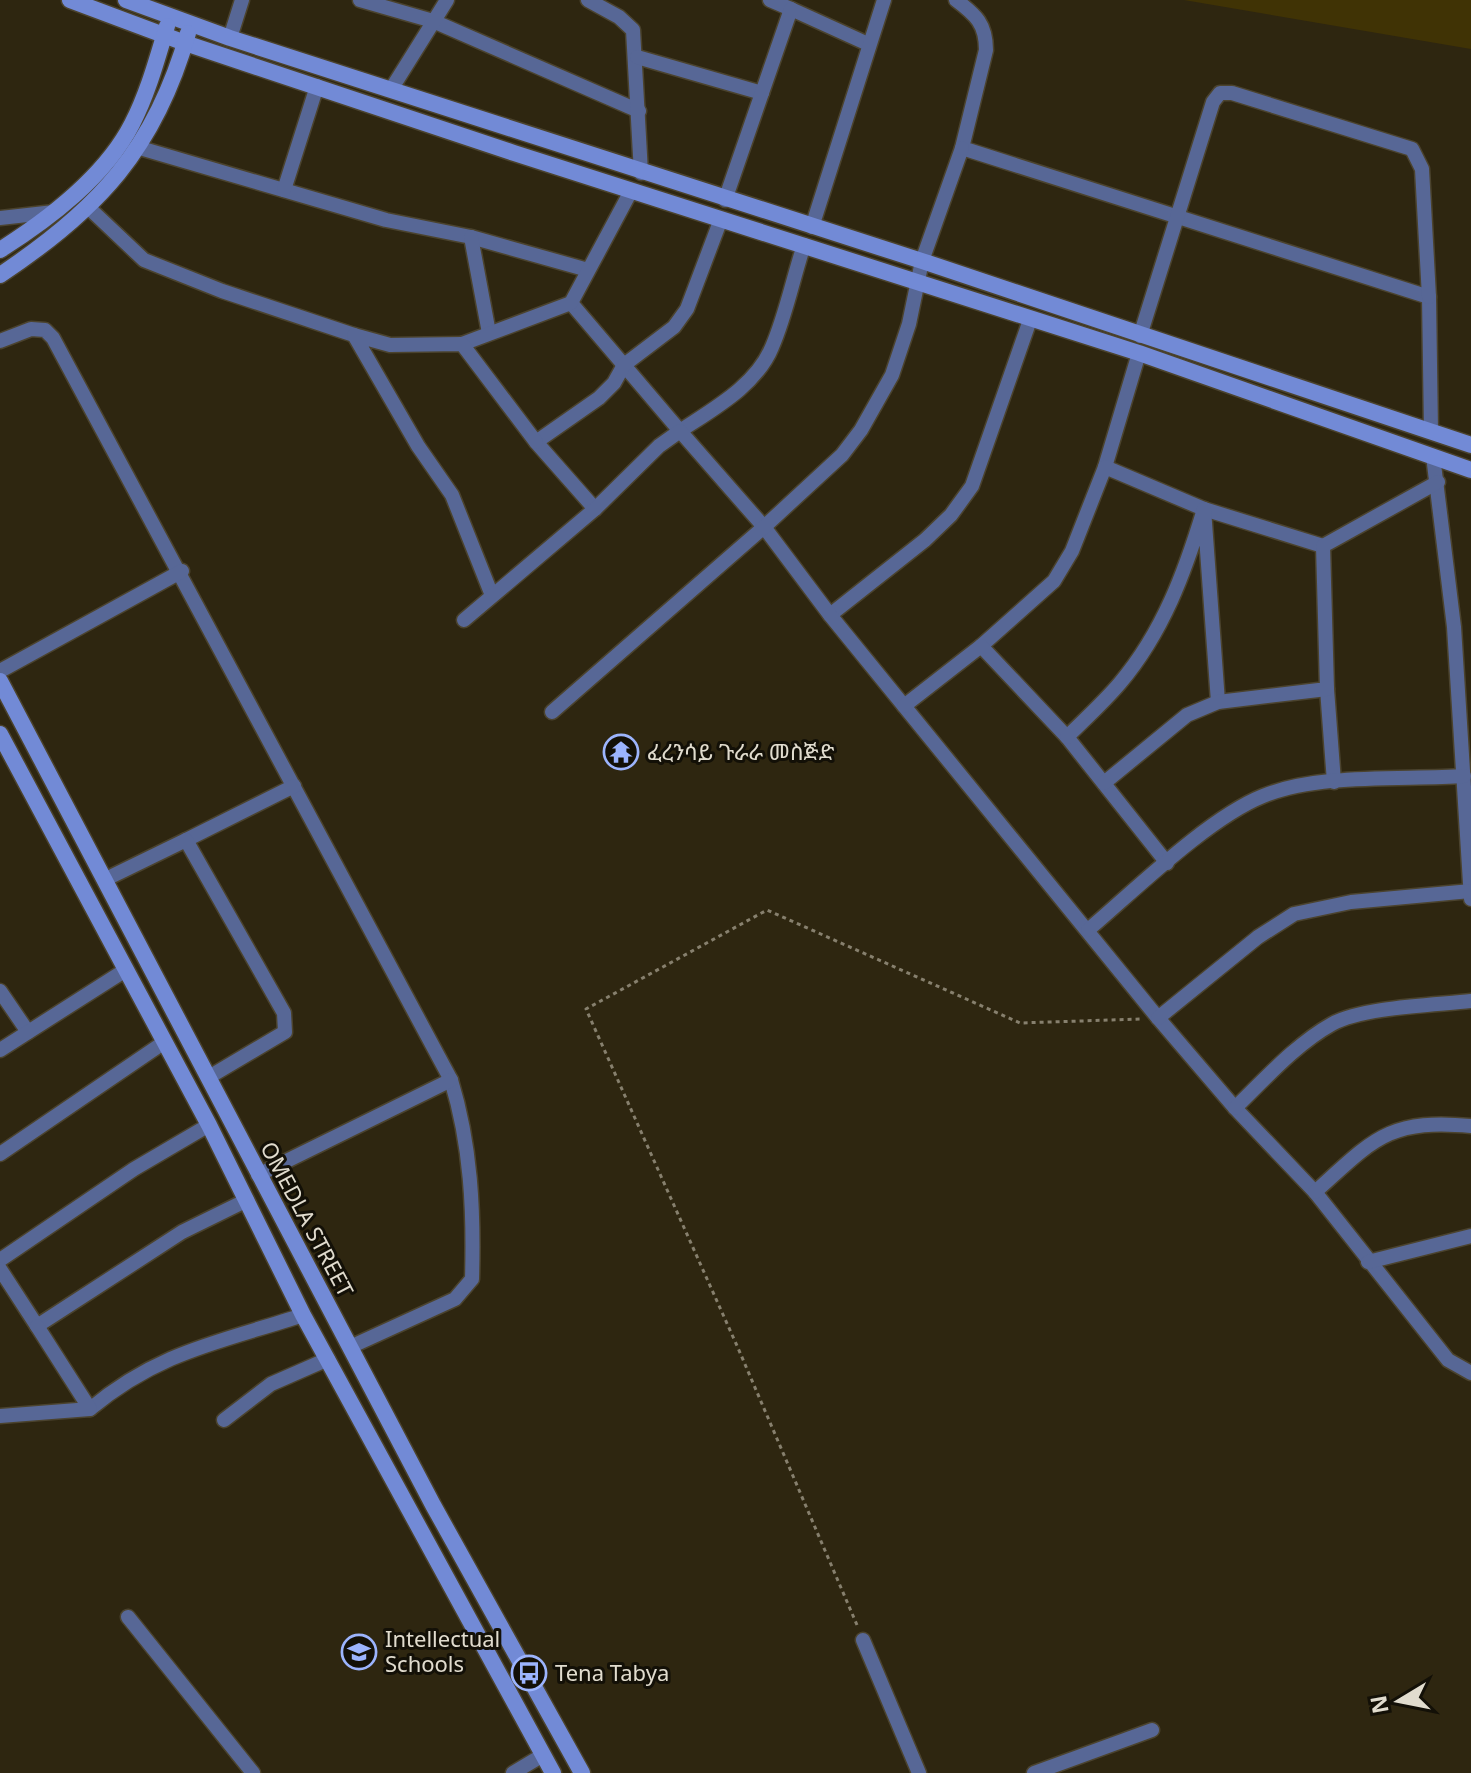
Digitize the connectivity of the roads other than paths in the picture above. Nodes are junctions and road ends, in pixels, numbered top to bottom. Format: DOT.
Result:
graph roads {
  1 [pos="70,0"];
  2 [pos="126,0"];
  3 [pos="242,0"];
  4 [pos="360,0"];
  5 [pos="447,0"];
  6 [pos="588,0"];
  7 [pos="770,0"];
  8 [pos="884,0"];
  9 [pos="956,0"];
  10 [pos="791,9"];
  11 [pos="170,17"];
  12 [pos="433,21"];
  13 [pos="190,24"];
  14 [pos="164,35"];
  15 [pos="230,38"];
  16 [pos="185,43"];
  17 [pos="868,44"];
  18 [pos="637,57"];
  19 [pos="317,86"];
  20 [pos="392,88"];
  21 [pos="762,93"];
  22 [pos="639,111"];
  23 [pos="140,148"];
  24 [pos="962,148"];
  25 [pos="641,173"];
  26 [pos="284,190"];
  27 [pos="631,191"];
  28 [pos="725,200"];
  29 [pos="89,208"];
  30 [pos="54,212"];
  31 [pos="1179,215"];
  32 [pos="0,218"];
  33 [pos="721,219"];
  34 [pos="812,227"];
  35 [pos="471,237"];
  36 [pos="804,245"];
  37 [pos="0,250"];
  38 [pos="922,261"];
  39 [pos="588,270"];
  40 [pos="0,275"];
  41 [pos="918,284"];
  42 [pos="1429,297"];
  43 [pos="571,303"];
  44 [pos="1030,320"];
  45 [pos="489,333"];
  46 [pos="354,335"];
  47 [pos="1140,336"];
  48 [pos="0,341"];
  49 [pos="462,344"];
  50 [pos="1139,353"];
  51 [pos="624,365"];
  52 [pos="680,431"];
  53 [pos="1431,431"];
  54 [pos="536,442"];
  55 [pos="1468,444"];
  56 [pos="1433,456"];
  57 [pos="1105,467"];
  58 [pos="1465,468"];
  59 [pos="1438,482"];
  60 [pos="595,509"];
  61 [pos="1204,509"];
  62 [pos="764,527"];
  63 [pos="1323,546"];
  64 [pos="182,571"];
  65 [pos="491,593"];
  66 [pos="830,615"];
  67 [pos="464,620"];
  68 [pos="981,646"];
  69 [pos="0,671"];
  70 [pos="0,681"];
  71 [pos="1327,689"];
  72 [pos="1218,702"];
  73 [pos="904,706"];
  74 [pos="552,712"];
  75 [pos="0,734"];
  76 [pos="1067,737"];
  77 [pos="1464,776"];
  78 [pos="1334,782"];
  79 [pos="1104,783"];
  80 [pos="294,786"];
  81 [pos="186,840"];
  82 [pos="1167,863"];
  83 [pos="106,879"];
  84 [pos="1471,891"];
  85 [pos="1471,899"];
  86 [pos="1088,930"];
  87 [pos="124,971"];
  88 [pos="0,991"];
  89 [pos="1471,1001"];
  90 [pos="1158,1018"];
  91 [pos="28,1032"];
  92 [pos="163,1043"];
  93 [pos="0,1050"];
  94 [pos="209,1077"];
  95 [pos="451,1080"];
  96 [pos="1235,1108"];
  97 [pos="209,1125"];
  98 [pos="1471,1126"];
  99 [pos="0,1154"];
  100 [pos="258,1175"];
  101 [pos="1315,1192"];
  102 [pos="247,1200"];
  103 [pos="1471,1236"];
  104 [pos="0,1260"];
  105 [pos="1368,1262"];
  106 [pos="0,1269"];
  107 [pos="303,1315"];
  108 [pos="37,1326"];
  109 [pos="350,1347"];
  110 [pos="328,1359"];
  111 [pos="1471,1373"];
  112 [pos="90,1409"];
  113 [pos="0,1416"];
  114 [pos="224,1420"];
  115 [pos="128,1617"];
  116 [pos="863,1640"];
  117 [pos="527,1675"];
  118 [pos="506,1688"];
  119 [pos="1152,1730"];
  120 [pos="543,1755"];
  121 [pos="253,1773"];
  122 [pos="513,1773"];
  123 [pos="553,1773"];
  124 [pos="582,1773"];
  125 [pos="919,1773"];
  126 [pos="1034,1773"];
  1 -- 14 [label="main road"];
  2 -- 11 [label="main road"];
  3 -- 15 [label="street"];
  4 -- 12 [label="street"];
  5 -- 12 [label="street"];
  6 -- 18 [label="street"];
  7 -- 10 [label="street"];
  8 -- 17 [label="street"];
  9 -- 24 [label="street"];
  10 -- 17 [label="street"];
  10 -- 21 [label="street"];
  11 -- 13 [label="main road"];
  11 -- 14 [label="main road"];
  12 -- 20 [label="street"];
  12 -- 22 [label="street"];
  13 -- 15 [label="main road"];
  13 -- 16 [label="main road"];
  14 -- 16 [label="main road"];
  14 -- 30 [label="main road"];
  15 -- 20 [label="main road"];
  16 -- 19 [label="main road"];
  16 -- 23 [label="main road"];
  17 -- 34 [label="street"];
  18 -- 21 [label="street"];
  18 -- 22 [label="street"];
  19 -- 26 [label="street"];
  19 -- 27 [label="main road"];
  20 -- 25 [label="main road"];
  21 -- 28 [label="street"];
  22 -- 25 [label="street"];
  23 -- 26 [label="street"];
  23 -- 29 [label="main road"];
  24 -- 31 [label="street"];
  24 -- 38 [label="street"];
  25 -- 28 [label="main road"];
  26 -- 35 [label="street"];
  27 -- 33 [label="main road"];
  27 -- 39 [label="street"];
  28 -- 34 [label="main road"];
  29 -- 40 [label="main road"];
  29 -- 46 [label="street"];
  30 -- 32 [label="street"];
  30 -- 37 [label="main road"];
  31 -- 42 [label="street"];
  31 -- 42 [label="street"];
  31 -- 47 [label="street"];
  33 -- 36 [label="main road"];
  33 -- 51 [label="street"];
  34 -- 38 [label="main road"];
  35 -- 39 [label="street"];
  35 -- 45 [label="street"];
  36 -- 41 [label="main road"];
  36 -- 52 [label="street"];
  38 -- 41 [label="street"];
  38 -- 47 [label="main road"];
  39 -- 43 [label="street"];
  41 -- 44 [label="main road"];
  41 -- 62 [label="street"];
  42 -- 53 [label="street"];
  43 -- 45 [label="street"];
  43 -- 51 [label="street"];
  44 -- 50 [label="main road"];
  44 -- 66 [label="street"];
  45 -- 49 [label="street"];
  46 -- 49 [label="street"];
  46 -- 65 [label="street"];
  47 -- 53 [label="main road"];
  48 -- 64 [label="street"];
  49 -- 54 [label="street"];
  50 -- 56 [label="main road"];
  50 -- 57 [label="street"];
  51 -- 52 [label="street"];
  51 -- 54 [label="street"];
  52 -- 60 [label="street"];
  52 -- 62 [label="street"];
  53 -- 55 [label="main road"];
  54 -- 60 [label="street"];
  55 -- 58 [label="main road"];
  56 -- 58 [label="main road"];
  56 -- 59 [label="street"];
  57 -- 61 [label="street"];
  57 -- 68 [label="street"];
  59 -- 63 [label="street"];
  59 -- 77 [label="street"];
  60 -- 65 [label="street"];
  61 -- 63 [label="street"];
  61 -- 72 [label="street"];
  61 -- 76 [label="street"];
  62 -- 66 [label="street"];
  62 -- 74 [label="street"];
  63 -- 71 [label="street"];
  64 -- 69 [label="street"];
  64 -- 80 [label="street"];
  65 -- 67 [label="street"];
  66 -- 73 [label="street"];
  68 -- 73 [label="street"];
  68 -- 76 [label="street"];
  70 -- 83 [label="main road, OMEDLA STREET"];
  71 -- 72 [label="street"];
  71 -- 78 [label="street"];
  72 -- 79 [label="street"];
  73 -- 86 [label="street"];
  75 -- 87 [label="main road, OMEDLA STREET"];
  76 -- 79 [label="street"];
  77 -- 78 [label="street"];
  77 -- 84 [label="street"];
  78 -- 82 [label="street"];
  79 -- 82 [label="street"];
  80 -- 81 [label="street"];
  80 -- 95 [label="street"];
  81 -- 83 [label="street"];
  81 -- 94 [label="street"];
  82 -- 86 [label="street"];
  83 -- 94 [label="main road, OMEDLA STREET"];
  84 -- 85 [label="street"];
  84 -- 90 [label="street"];
  86 -- 90 [label="street"];
  87 -- 91 [label="street"];
  87 -- 92 [label="main road, OMEDLA STREET"];
  88 -- 91 [label="street"];
  89 -- 96 [label="street"];
  90 -- 96 [label="street"];
  91 -- 93 [label="street"];
  92 -- 97 [label="main road, OMEDLA STREET"];
  92 -- 99 [label="street"];
  94 -- 100 [label="main road, OMEDLA STREET"];
  95 -- 100 [label="street"];
  95 -- 109 [label="street"];
  96 -- 101 [label="street"];
  97 -- 102 [label="main road, OMEDLA STREET"];
  97 -- 104 [label="street"];
  98 -- 101 [label="street"];
  100 -- 109 [label="main road, OMEDLA STREET"];
  101 -- 105 [label="street"];
  102 -- 107 [label="main road, OMEDLA STREET"];
  102 -- 108 [label="street"];
  103 -- 105 [label="street"];
  105 -- 111 [label="street"];
  106 -- 108 [label="street"];
  107 -- 110 [label="main road, OMEDLA STREET"];
  107 -- 112 [label="street"];
  108 -- 112 [label="street"];
  109 -- 117 [label="main road, OMEDLA STREET"];
  110 -- 114 [label="street"];
  110 -- 118 [label="main road, OMEDLA STREET"];
  112 -- 113 [label="street"];
  115 -- 121 [label="street"];
  116 -- 125 [label="street"];
  117 -- 118 [label="main road"];
  117 -- 124 [label="main road, OMEDLA STREET"];
  118 -- 120 [label="main road, OMEDLA STREET"];
  119 -- 126 [label="street"];
  120 -- 122 [label="street"];
  120 -- 123 [label="main road, OMEDLA STREET"];
}
